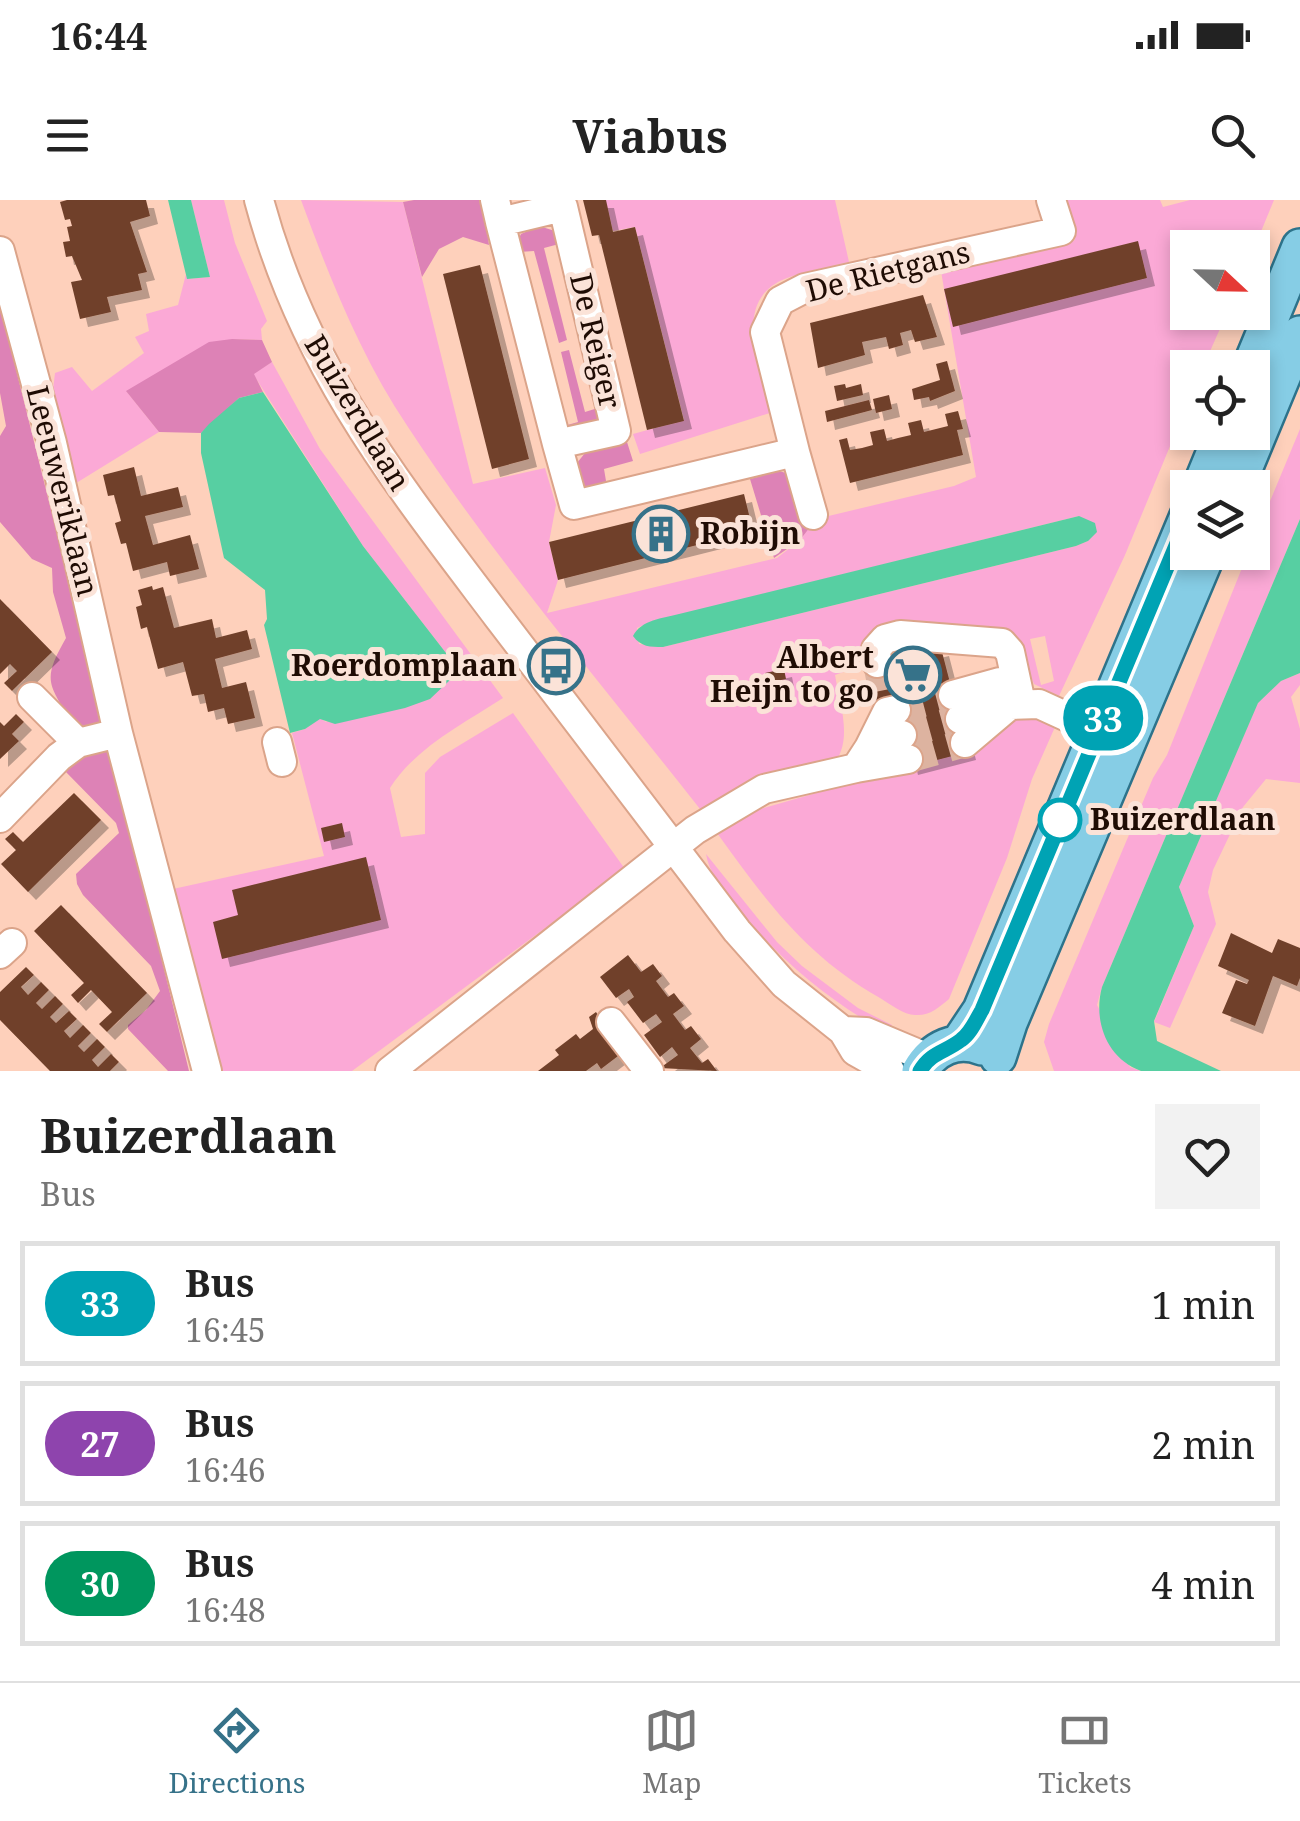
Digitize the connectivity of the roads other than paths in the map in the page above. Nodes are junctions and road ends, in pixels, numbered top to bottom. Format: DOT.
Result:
graph roads {
  1 [pos="259,200"];
  2 [pos="1051,200"];
  3 [pos="498,211"];
  4 [pos="1300,248"];
  5 [pos="0,251"];
  6 [pos="1300,334"];
  7 [pos="1258,350"];
  8 [pos="557,444"];
  9 [pos="796,452"];
  10 [pos="1243,470"];
  11 [pos="813,515"];
  12 [pos="1170,559"];
  13 [pos="1200,570"];
  14 [pos="878,664"];
  15 [pos="32,697"];
  16 [pos="1016,704"];
  17 [pos="959,719"];
  18 [pos="1098,730"];
  19 [pos="118,733"];
  20 [pos="78,743"];
  21 [pos="862,758"];
  22 [pos="0,818"];
  23 [pos="672,845"];
  24 [pos="612,1022"];
  25 [pos="842,1031"];
  26 [pos="936,1057"];
  27 [pos="1003,1064"];
  28 [pos="207,1071"];
  29 [pos="390,1071"];
  30 [pos="649,1071"];
  31 [pos="890,1071"];
  1 -- 23 [label="street, Buizerdlaan"];
  2 -- 9 [label="street, De Rietgans"];
  3 -- 8 [label="street, De Reiger"];
  3 -- 8 [label="street, De Reiger"];
  4 -- 7 [label="main road"];
  5 -- 19 [label="street, Leeuweriklaan"];
  6 -- 10 [label="main road"];
  8 -- 9 [label="street"];
  9 -- 11 [label="street, De Rietgans"];
  12 -- 18 [label="main road"];
  13 -- 27 [label="main road"];
  14 -- 16 [label="street"];
  15 -- 20 [label="street"];
  16 -- 17 [label="street"];
  16 -- 18 [label="street"];
  18 -- 26 [label="main road"];
  19 -- 20 [label="street"];
  19 -- 28 [label="street, Leeuweriklaan"];
  20 -- 22 [label="street"];
  21 -- 21 [label="street"];
  21 -- 23 [label="street"];
  23 -- 25 [label="street, Buizerdlaan"];
  23 -- 29 [label="street"];
  24 -- 30 [label="street"];
  25 -- 26 [label="street, Buizerdlaan"];
  25 -- 31 [label="street, Buizerdlaan"];
  26 -- 27 [label="main road"];
}
